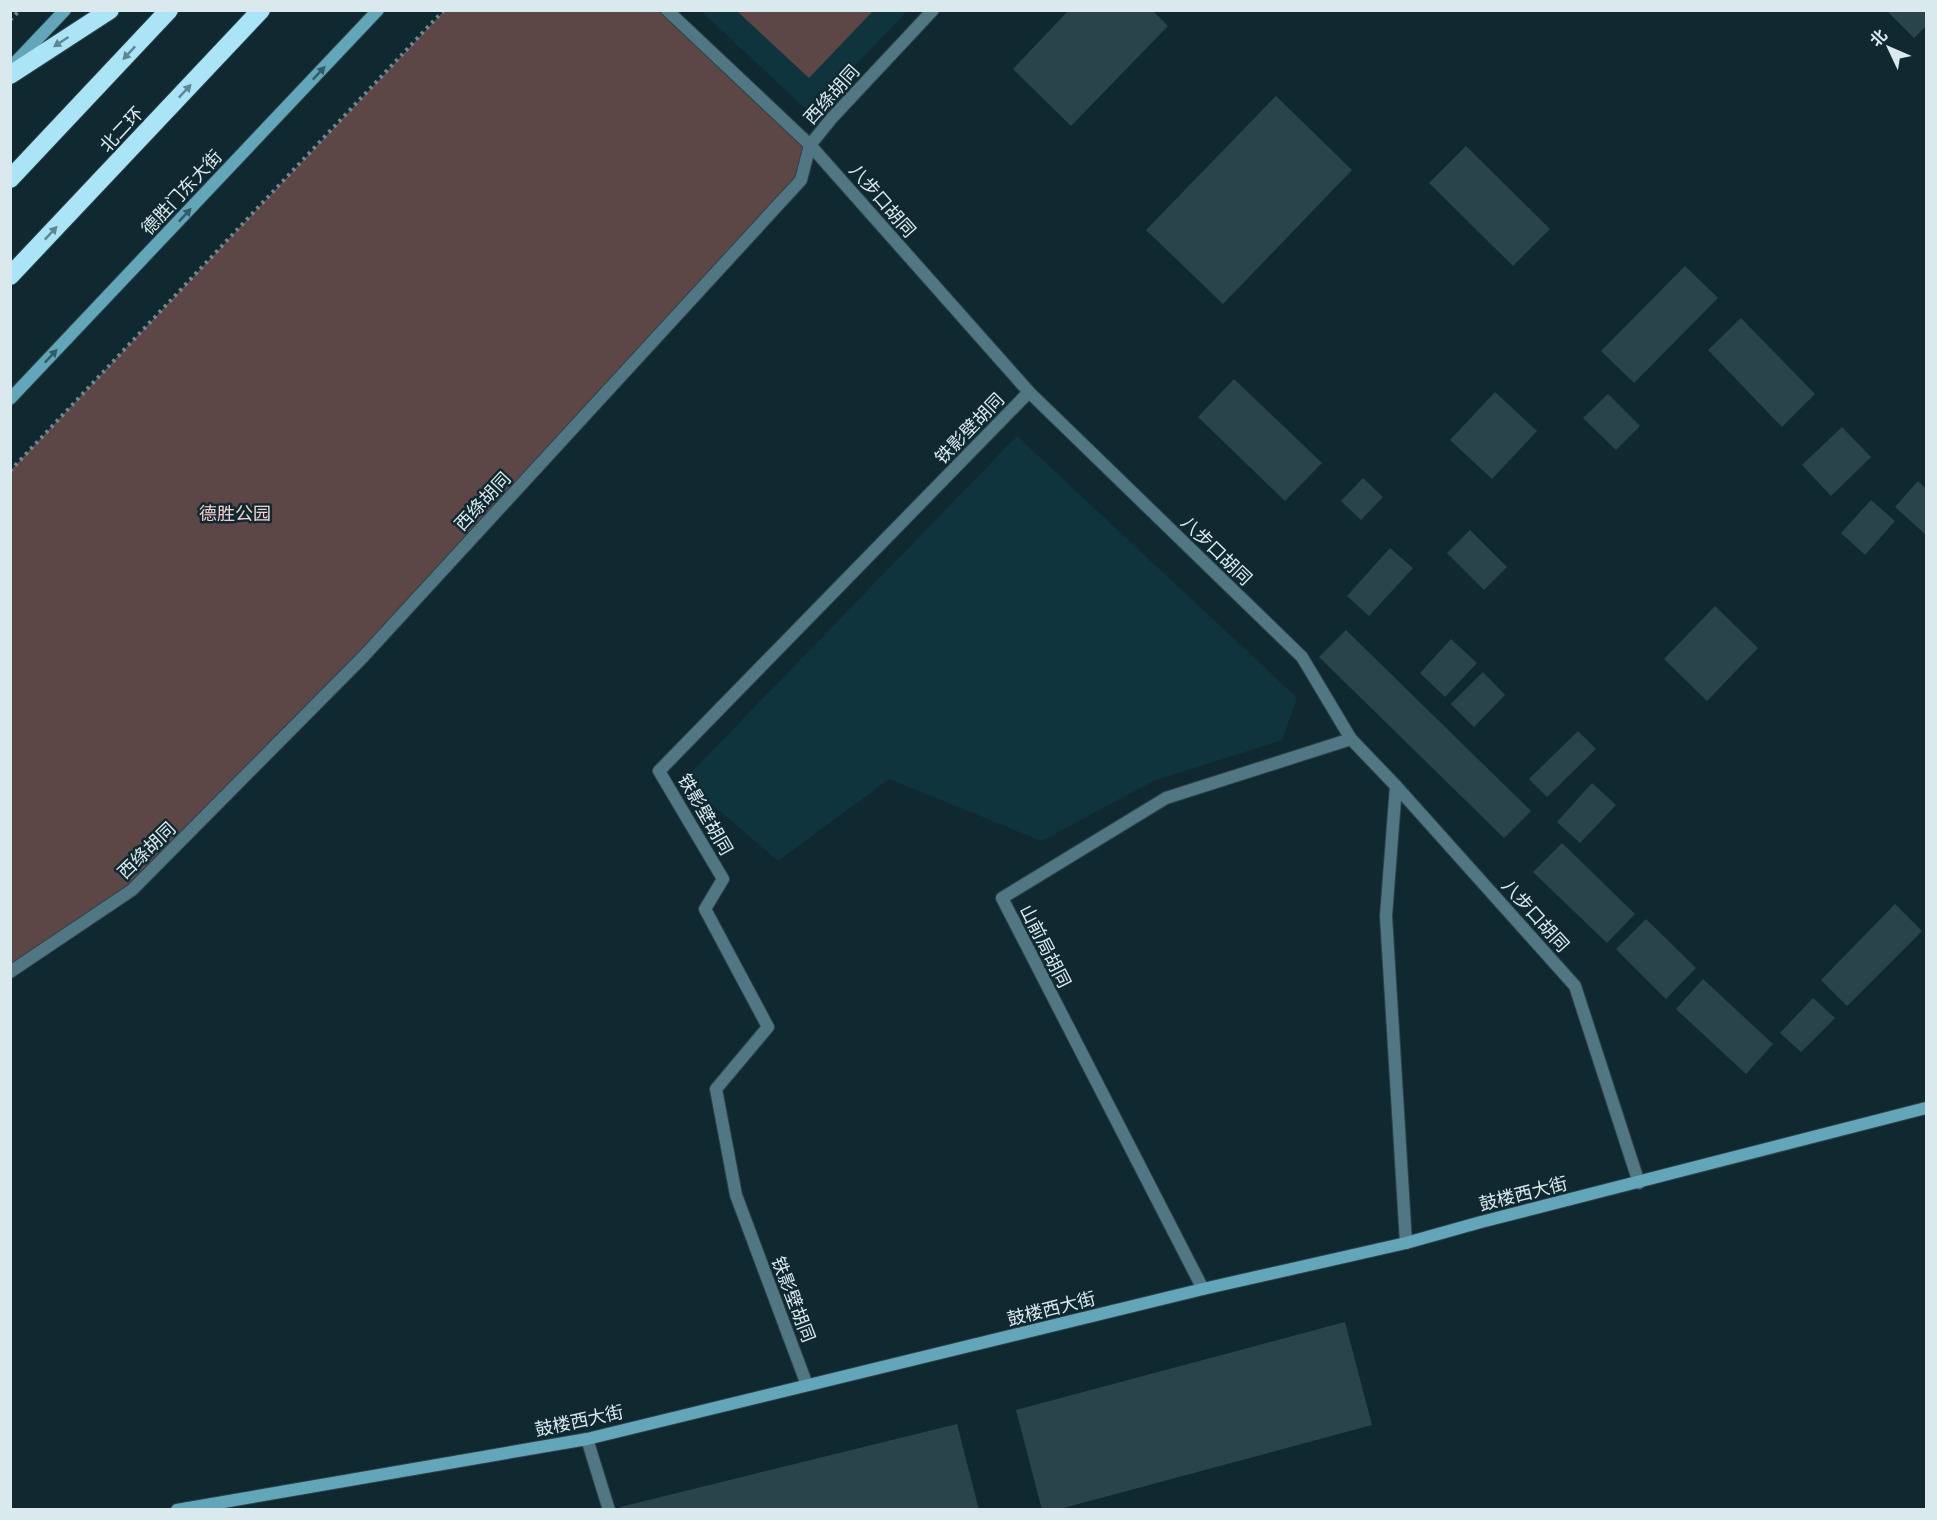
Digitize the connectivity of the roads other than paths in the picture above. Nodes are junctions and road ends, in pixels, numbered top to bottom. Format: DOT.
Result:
graph roads {
  1 [pos="65,10"];
  2 [pos="110,10"];
  3 [pos="169,10"];
  4 [pos="261,10"];
  5 [pos="378,10"];
  6 [pos="667,10"];
  7 [pos="933,10"];
  8 [pos="10,68"];
  9 [pos="10,75"];
  10 [pos="810,145"];
  11 [pos="10,179"];
  12 [pos="10,276"];
  13 [pos="1029,392"];
  14 [pos="10,399"];
  15 [pos="1351,739"];
  16 [pos="1396,786"];
  17 [pos="10,972"];
  18 [pos="1926,1108"];
  19 [pos="1639,1182"];
  20 [pos="1406,1243"];
  21 [pos="1203,1289"];
  22 [pos="807,1385"];
  23 [pos="587,1438"];
  24 [pos="177,1509"];
  25 [pos="609,1509"];
  1 -- 8 [label="main road"];
  2 -- 9 [label="highway, one-way"];
  3 -- 11 [label="highway, one-way"];
  12 -- 4 [label="highway, 北二环, one-way"];
  14 -- 5 [label="main road, 德胜门东大街, one-way"];
  6 -- 10 [label="street, 八步口胡同"];
  7 -- 10 [label="street, 西绦胡同"];
  10 -- 13 [label="street, 八步口胡同"];
  10 -- 17 [label="street, 西绦胡同"];
  13 -- 15 [label="street, 八步口胡同"];
  13 -- 22 [label="street, 铁影壁胡同"];
  15 -- 16 [label="street, 八步口胡同"];
  15 -- 21 [label="street, 山前局胡同"];
  16 -- 19 [label="street, 八步口胡同"];
  16 -- 20 [label="street"];
  18 -- 19 [label="main road, 鼓楼西大街"];
  19 -- 20 [label="main road, 鼓楼西大街"];
  20 -- 21 [label="main road, 鼓楼西大街"];
  21 -- 22 [label="main road, 鼓楼西大街"];
  22 -- 23 [label="main road, 鼓楼西大街"];
  23 -- 24 [label="main road, 鼓楼西大街"];
  23 -- 25 [label="street"];
}
